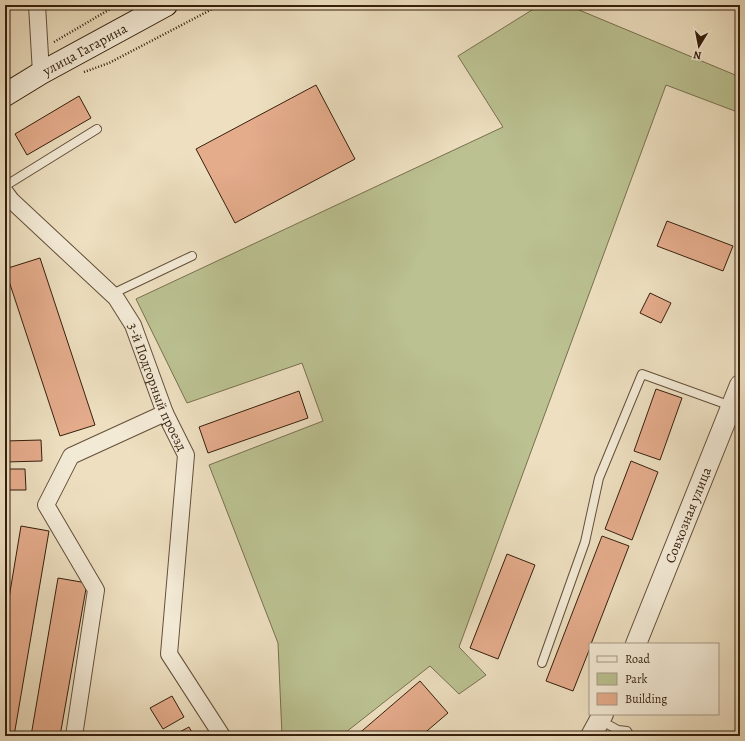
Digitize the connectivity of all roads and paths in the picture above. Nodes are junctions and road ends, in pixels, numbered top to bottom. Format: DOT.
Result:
graph roads {
  1 [pos="37,5"];
  2 [pos="117,5"];
  3 [pos="166,5"];
  4 [pos="220,5"];
  5 [pos="40,50"];
  6 [pos="82,72"];
  7 [pos="41,73"];
  8 [pos="5,95"];
  9 [pos="97,129"];
  10 [pos="6,198"];
  11 [pos="192,256"];
  12 [pos="112,294"];
  13 [pos="740,385"];
  14 [pos="732,406"];
  15 [pos="166,413"];
  16 [pos="636,643"];
  17 [pos="542,663"];
  18 [pos="598,724"];
  19 [pos="74,736"];
  20 [pos="222,736"];
  21 [pos="630,736"];
  1 -- 5 [label="street"];
  2 -- 5 [label="path"];
  3 -- 7 [label="main road, улица Гагарина"];
  4 -- 6 [label="path"];
  5 -- 7 [label="street"];
  7 -- 8 [label="main road, улица Гагарина"];
  9 -- 10 [label="lane"];
  10 -- 12 [label="street, 3-й Подгорный проезд"];
  11 -- 12 [label="lane"];
  12 -- 15 [label="street, 3-й Подгорный проезд"];
  13 -- 14 [label="street, Совхозная улица"];
  14 -- 16 [label="street, Совхозная улица"];
  14 -- 17 [label="lane"];
  15 -- 19 [label="street"];
  15 -- 20 [label="street, 3-й Подгорный проезд"];
  18 -- 21 [label="lane"];
}
